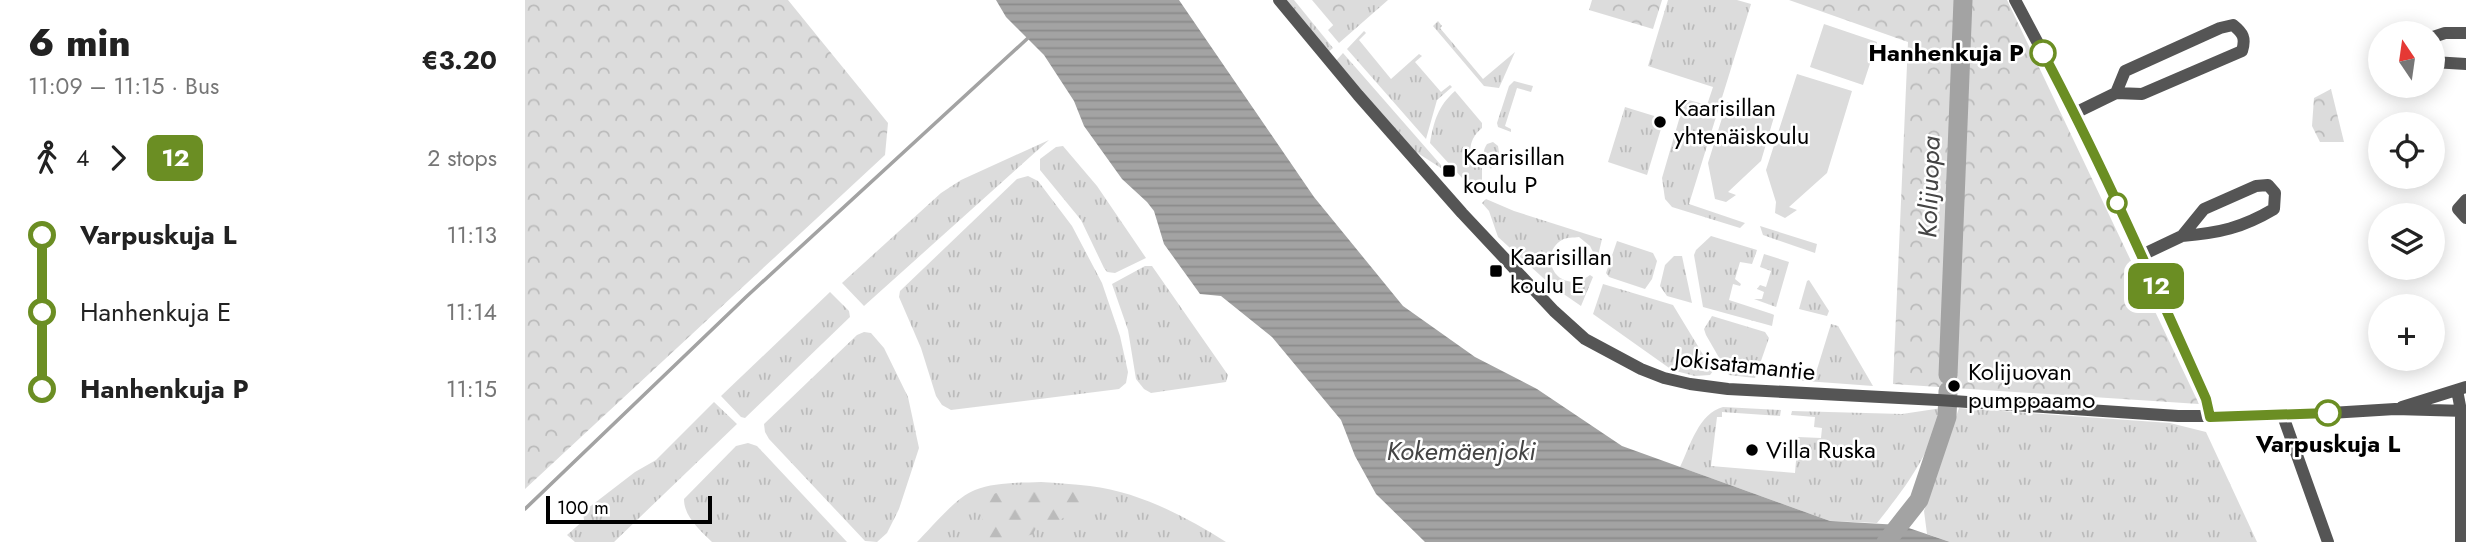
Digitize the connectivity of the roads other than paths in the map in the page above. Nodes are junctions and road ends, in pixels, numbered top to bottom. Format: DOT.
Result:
graph roads {
  1 [pos="1279,0"];
  2 [pos="2015,0"];
  3 [pos="2445,33"];
  4 [pos="2466,33"];
  5 [pos="2445,63"];
  6 [pos="2466,64"];
  7 [pos="2116,93"];
  8 [pos="2075,113"];
  9 [pos="2466,201"];
  10 [pos="2466,218"];
  11 [pos="2182,236"];
  12 [pos="2142,255"];
  13 [pos="2462,389"];
  14 [pos="2395,409"];
  15 [pos="2463,411"];
  16 [pos="2283,416"];
  17 [pos="2210,417"];
  18 [pos="2328,542"];
  19 [pos="2461,542"];
  1 -- 17 [label="street, Jokisatamantie"];
  2 -- 8 [label="street"];
  3 -- 4 [label="street"];
  5 -- 6 [label="street"];
  7 -- 7 [label="street"];
  7 -- 8 [label="street"];
  8 -- 12 [label="street"];
  9 -- 10 [label="street"];
  11 -- 11 [label="street"];
  11 -- 12 [label="street"];
  12 -- 17 [label="street"];
  13 -- 14 [label="street"];
  13 -- 15 [label="street"];
  14 -- 15 [label="street"];
  14 -- 16 [label="street, Jokisatamantie"];
  15 -- 19 [label="street"];
  16 -- 17 [label="street, Jokisatamantie"];
  16 -- 18 [label="street"];
}
